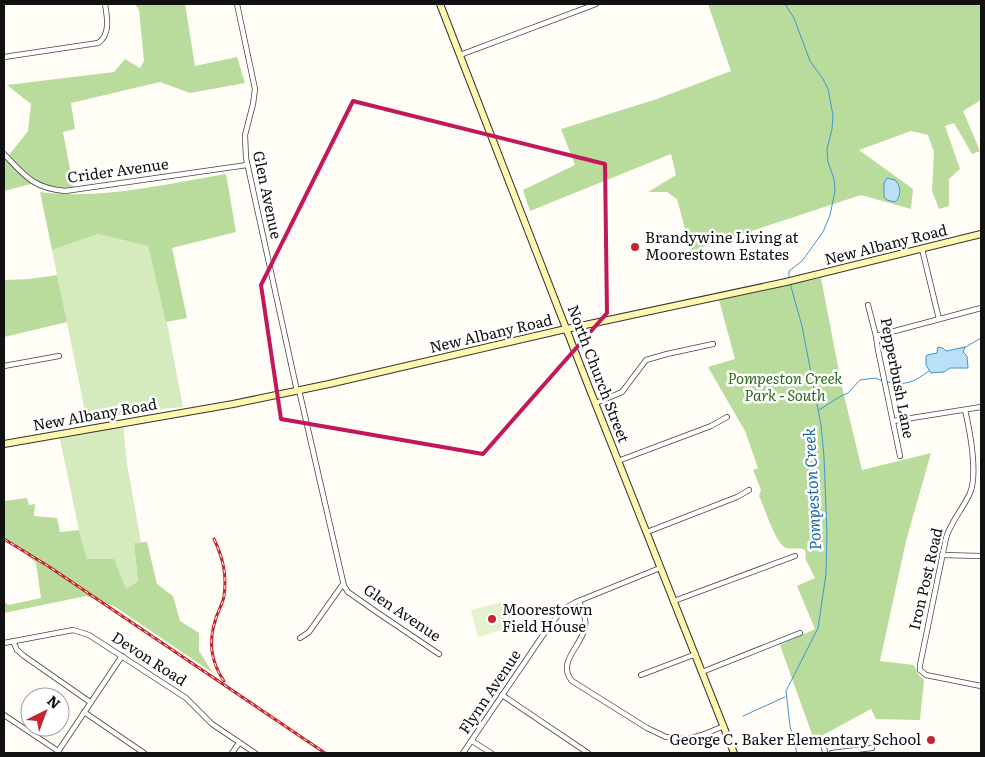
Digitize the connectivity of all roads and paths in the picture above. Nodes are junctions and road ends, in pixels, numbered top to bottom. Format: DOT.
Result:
graph roads {
  1 [pos="105,4"];
  2 [pos="237,4"];
  3 [pos="440,4"];
  4 [pos="596,4"];
  5 [pos="460,55"];
  6 [pos="4,57"];
  7 [pos="4,154"];
  8 [pos="247,165"];
  9 [pos="981,234"];
  10 [pos="922,249"];
  11 [pos="868,305"];
  12 [pos="981,308"];
  13 [pos="939,319"];
  14 [pos="567,329"];
  15 [pos="876,336"];
  16 [pos="712,344"];
  17 [pos="59,356"];
  18 [pos="4,366"];
  19 [pos="298,391"];
  20 [pos="596,402"];
  21 [pos="981,407"];
  22 [pos="965,410"];
  23 [pos="727,417"];
  24 [pos="893,421"];
  25 [pos="4,444"];
  26 [pos="900,456"];
  27 [pos="618,461"];
  28 [pos="749,490"];
  29 [pos="646,532"];
  30 [pos="942,555"];
  31 [pos="795,556"];
  32 [pos="981,556"];
  33 [pos="660,568"];
  34 [pos="343,584"];
  35 [pos="579,601"];
  36 [pos="674,601"];
  37 [pos="800,633"];
  38 [pos="300,638"];
  39 [pos="13,641"];
  40 [pos="4,643"];
  41 [pos="439,654"];
  42 [pos="696,654"];
  43 [pos="122,656"];
  44 [pos="702,672"];
  45 [pos="641,675"];
  46 [pos="981,686"];
  47 [pos="502,695"];
  48 [pos="90,702"];
  49 [pos="84,712"];
  50 [pos="4,715"];
  51 [pos="724,726"];
  52 [pos="823,740"];
  53 [pos="472,741"];
  54 [pos="239,743"];
  55 [pos="872,748"];
  56 [pos="58,752"];
  57 [pos="144,753"];
  58 [pos="232,753"];
  59 [pos="255,753"];
  60 [pos="464,753"];
  61 [pos="491,753"];
  62 [pos="588,753"];
  63 [pos="734,753"];
  64 [pos="825,753"];
  65 [pos="832,753"];
  1 -- 6 [label="street"];
  2 -- 8 [label="street, Glen Avenue"];
  3 -- 5 [label="main road, North Church Street"];
  4 -- 5 [label="street"];
  5 -- 14 [label="main road, North Church Street"];
  7 -- 8 [label="street, Crider Avenue"];
  8 -- 19 [label="street, Glen Avenue"];
  9 -- 10 [label="main road, New Albany Road"];
  10 -- 13 [label="street"];
  10 -- 14 [label="main road, New Albany Road"];
  11 -- 15 [label="street, Pepperbush Lane"];
  12 -- 13 [label="street"];
  13 -- 15 [label="street"];
  14 -- 19 [label="main road, New Albany Road"];
  14 -- 20 [label="main road, North Church Street"];
  15 -- 24 [label="street, Pepperbush Lane"];
  16 -- 20 [label="street"];
  17 -- 18 [label="street"];
  19 -- 25 [label="main road, New Albany Road"];
  19 -- 34 [label="street, Glen Avenue"];
  20 -- 27 [label="main road, North Church Street"];
  21 -- 22 [label="street"];
  22 -- 24 [label="street"];
  22 -- 30 [label="street, Iron Post Road"];
  23 -- 27 [label="street"];
  24 -- 26 [label="street, Pepperbush Lane"];
  27 -- 29 [label="main road, North Church Street"];
  28 -- 29 [label="street"];
  29 -- 33 [label="main road, North Church Street"];
  30 -- 32 [label="street"];
  30 -- 46 [label="street, Iron Post Road"];
  31 -- 36 [label="street"];
  33 -- 35 [label="street, Flynn Avenue"];
  33 -- 36 [label="main road, North Church Street"];
  34 -- 38 [label="street"];
  34 -- 41 [label="street, Glen Avenue"];
  35 -- 47 [label="street, Flynn Avenue"];
  35 -- 51 [label="street"];
  36 -- 42 [label="main road, North Church Street"];
  37 -- 44 [label="street"];
  39 -- 40 [label="street, Devon Road"];
  39 -- 43 [label="street, Devon Road"];
  39 -- 48 [label="street"];
  42 -- 44 [label="main road, North Church Street"];
  42 -- 45 [label="street"];
  43 -- 48 [label="street"];
  43 -- 54 [label="street, Devon Road"];
  44 -- 51 [label="main road, North Church Street"];
  47 -- 53 [label="street, Flynn Avenue"];
  47 -- 62 [label="street"];
  48 -- 49 [label="street"];
  49 -- 56 [label="street"];
  49 -- 57 [label="street"];
  50 -- 56 [label="street"];
  51 -- 63 [label="main road, North Church Street"];
  52 -- 64 [label="street"];
  53 -- 60 [label="street, Flynn Avenue"];
  53 -- 61 [label="street"];
  54 -- 58 [label="street"];
  54 -- 59 [label="street, Devon Road"];
  55 -- 65 [label="street"];
}
